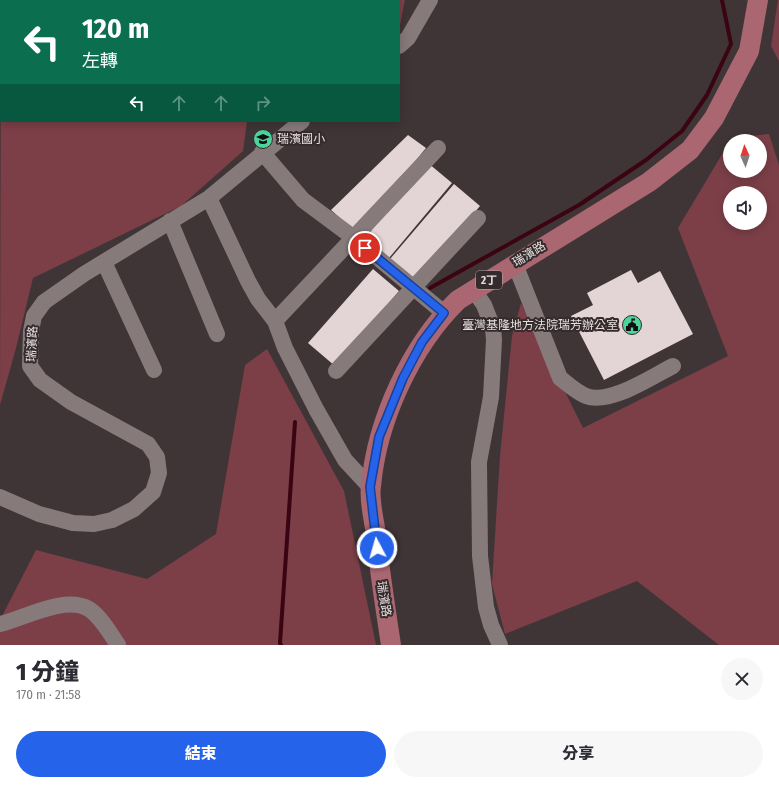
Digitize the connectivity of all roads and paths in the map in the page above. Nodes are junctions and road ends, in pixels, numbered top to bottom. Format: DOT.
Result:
graph roads {
  1 [pos="430,0"];
  2 [pos="758,0"];
  3 [pos="400,45"];
  4 [pos="301,122"];
  5 [pos="438,148"];
  6 [pos="262,152"];
  7 [pos="209,198"];
  8 [pos="478,218"];
  9 [pos="170,221"];
  10 [pos="354,238"];
  11 [pos="104,262"];
  12 [pos="514,264"];
  13 [pos="413,289"];
  14 [pos="473,289"];
  15 [pos="444,313"];
  16 [pos="275,322"];
  17 [pos="217,334"];
  18 [pos="673,366"];
  19 [pos="154,370"];
  20 [pos="336,371"];
  21 [pos="370,487"];
  22 [pos="0,497"];
  23 [pos="0,624"];
  24 [pos="118,645"];
  25 [pos="391,645"];
  26 [pos="500,645"];
  1 -- 3 [label="street"];
  2 -- 12 [label="main road, 瑞濱路 / 2丁"];
  4 -- 6 [label="street, 瑞濱路"];
  5 -- 10 [label="street"];
  6 -- 7 [label="street, 瑞濱路"];
  6 -- 10 [label="street"];
  7 -- 9 [label="street, 瑞濱路"];
  7 -- 16 [label="street"];
  8 -- 13 [label="street"];
  9 -- 11 [label="street, 瑞濱路"];
  9 -- 17 [label="street"];
  10 -- 13 [label="street"];
  10 -- 16 [label="street"];
  11 -- 19 [label="street"];
  11 -- 22 [label="street, 瑞濱路"];
  12 -- 14 [label="main road, 瑞濱路 / 2丁"];
  12 -- 18 [label="street"];
  13 -- 15 [label="street"];
  13 -- 20 [label="street"];
  14 -- 15 [label="main road, 瑞濱路 / 2丁"];
  14 -- 26 [label="street"];
  15 -- 21 [label="main road, 瑞濱路 / 2丁"];
  16 -- 21 [label="street"];
  21 -- 25 [label="main road, 瑞濱路 / 2丁"];
  23 -- 24 [label="street"];
}
